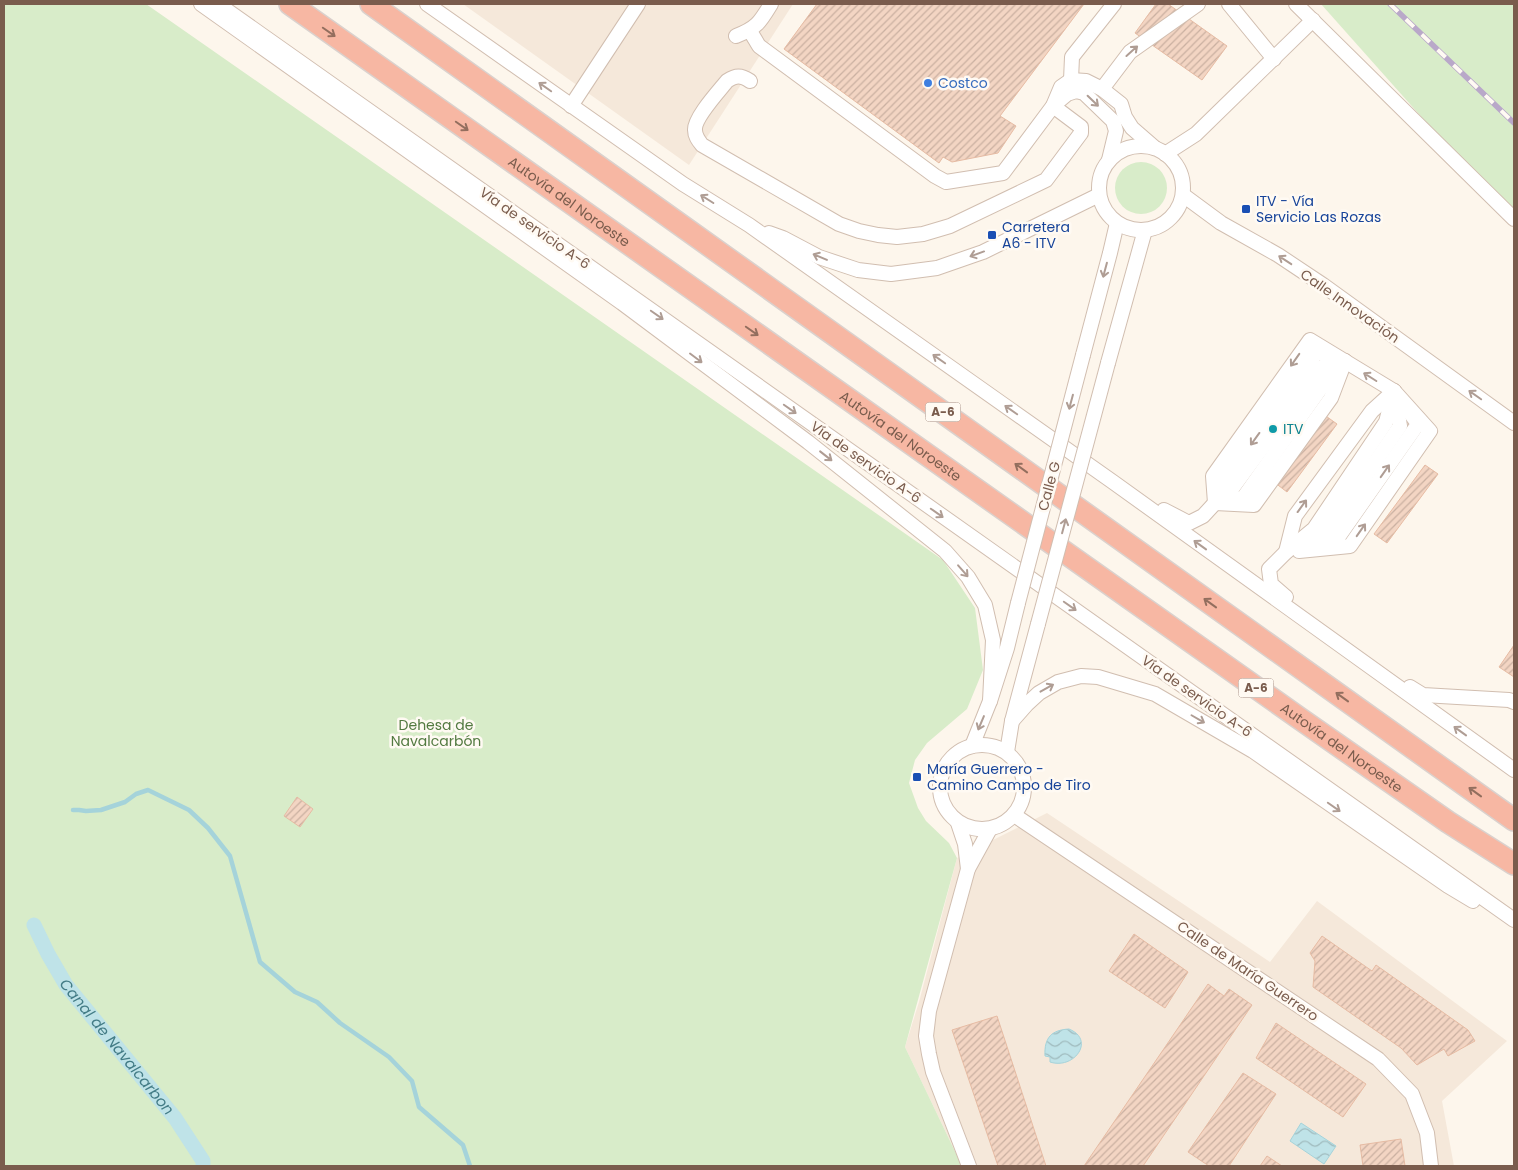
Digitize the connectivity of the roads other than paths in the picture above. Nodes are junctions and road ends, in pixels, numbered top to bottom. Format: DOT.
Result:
graph roads {
  1 [pos="201,4"];
  2 [pos="218,4"];
  3 [pos="290,4"];
  4 [pos="371,4"];
  5 [pos="427,4"];
  6 [pos="638,4"];
  7 [pos="771,4"];
  8 [pos="1114,4"];
  9 [pos="1198,4"];
  10 [pos="1229,4"];
  11 [pos="1296,4"];
  12 [pos="1314,20"];
  13 [pos="750,31"];
  14 [pos="736,36"];
  15 [pos="1274,59"];
  16 [pos="1071,80"];
  17 [pos="750,81"];
  18 [pos="1102,89"];
  19 [pos="571,106"];
  20 [pos="1053,106"];
  21 [pos="1196,134"];
  22 [pos="1160,151"];
  23 [pos="1109,160"];
  24 [pos="1176,164"];
  25 [pos="1099,195"];
  26 [pos="1183,195"];
  27 [pos="1514,219"];
  28 [pos="1116,223"];
  29 [pos="749,225"];
  30 [pos="1145,230"];
  31 [pos="1345,361"];
  32 [pos="1394,392"];
  33 [pos="1514,423"];
  34 [pos="1113,482"];
  35 [pos="982,494"];
  36 [pos="1215,503"];
  37 [pos="1286,552"];
  38 [pos="1336,643"];
  39 [pos="990,701"];
  40 [pos="1514,702"];
  41 [pos="1012,721"];
  42 [pos="972,746"];
  43 [pos="1007,752"];
  44 [pos="1514,770"];
  45 [pos="1014,815"];
  46 [pos="1514,820"];
  47 [pos="958,823"];
  48 [pos="990,829"];
  49 [pos="1514,864"];
  50 [pos="968,869"];
  51 [pos="1514,879"];
  52 [pos="1514,920"];
  53 [pos="1514,926"];
  54 [pos="969,1166"];
  55 [pos="1431,1166"];
  1 -- 39 [label="street, one-way"];
  2 -- 52 [label="street, Vía de servicio A-6, one-way"];
  3 -- 35 [label="highway, Autovía del Noroeste / A-6, one-way"];
  46 -- 4 [label="highway, A-6, one-way"];
  19 -- 5 [label="street, one-way"];
  6 -- 19 [label="street"];
  7 -- 13 [label="street"];
  8 -- 16 [label="street"];
  18 -- 9 [label="street, one-way"];
  10 -- 15 [label="street"];
  11 -- 12 [label="street"];
  12 -- 15 [label="street"];
  12 -- 27 [label="street"];
  13 -- 14 [label="street"];
  13 -- 20 [label="street"];
  15 -- 21 [label="street"];
  16 -- 18 [label="street"];
  16 -- 20 [label="street"];
  17 -- 20 [label="street"];
  18 -- 22 [label="street"];
  29 -- 19 [label="street, one-way"];
  20 -- 23 [label="street, one-way"];
  21 -- 22 [label="street"];
  21 -- 24 [label="street"];
  22 -- 23 [label="street"];
  22 -- 24 [label="street"];
  23 -- 25 [label="street"];
  24 -- 26 [label="street"];
  25 -- 28 [label="street"];
  25 -- 29 [label="street, one-way"];
  26 -- 30 [label="street"];
  33 -- 26 [label="street, Calle Innovación, one-way"];
  28 -- 30 [label="street"];
  28 -- 39 [label="street, Calle G, one-way, bridge"];
  34 -- 29 [label="street, one-way"];
  41 -- 30 [label="street, Calle G, one-way, bridge"];
  32 -- 31 [label="street, one-way"];
  31 -- 36 [label="street, one-way"];
  31 -- 36 [label="street"];
  31 -- 36 [label="street, one-way"];
  37 -- 32 [label="street, one-way"];
  37 -- 32 [label="street, one-way"];
  37 -- 32 [label="street, one-way"];
  34 -- 36 [label="street"];
  38 -- 34 [label="street, one-way"];
  35 -- 49 [label="highway, Autovía del Noroeste / A-6"];
  35 -- 51 [label="highway"];
  37 -- 38 [label="street"];
  38 -- 40 [label="street"];
  44 -- 38 [label="street, one-way"];
  39 -- 42 [label="street, Calle G, one-way"];
  41 -- 43 [label="street, Calle G"];
  41 -- 53 [label="street, one-way"];
  42 -- 43 [label="street"];
  42 -- 47 [label="street"];
  43 -- 45 [label="street"];
  45 -- 48 [label="street"];
  45 -- 55 [label="street, Calle de María Guerrero"];
  47 -- 48 [label="street"];
  47 -- 50 [label="street"];
  48 -- 50 [label="street"];
  50 -- 54 [label="street"];
}
